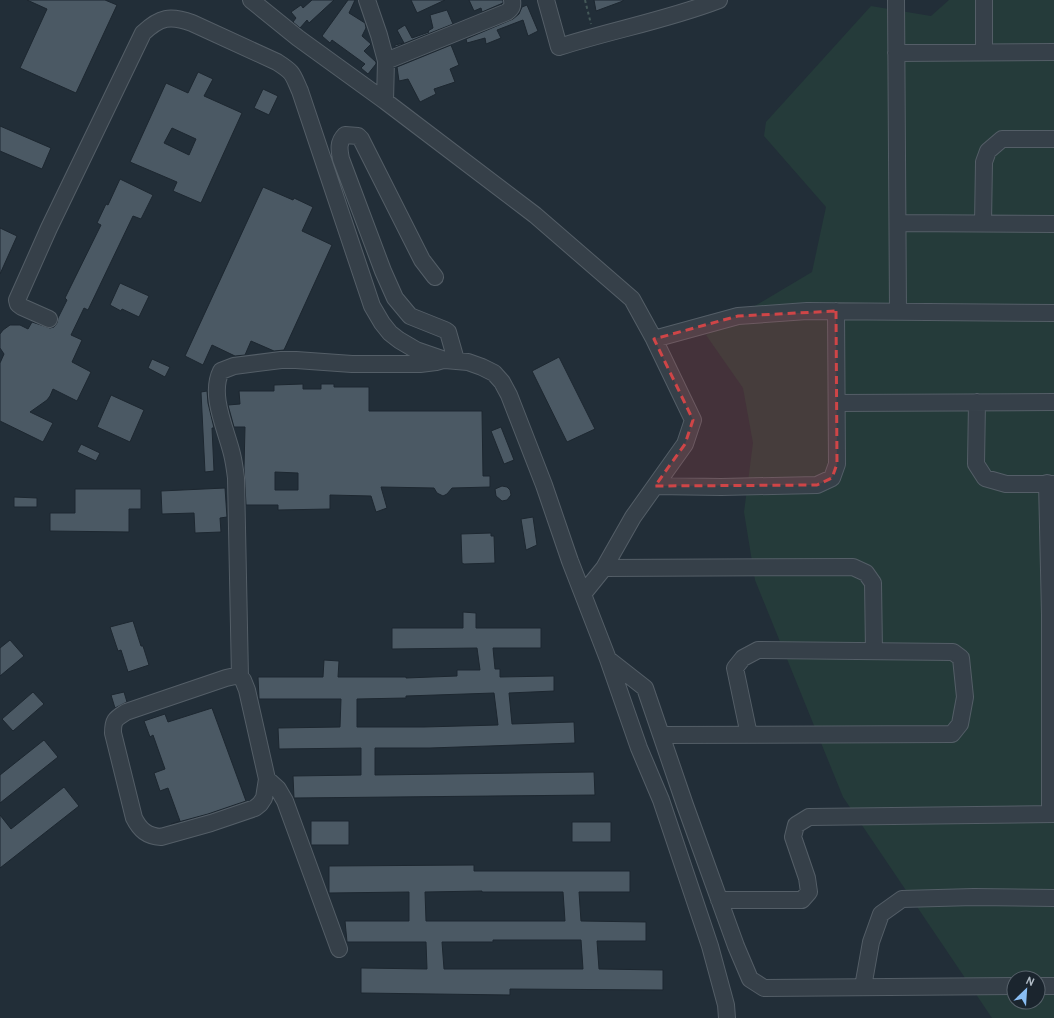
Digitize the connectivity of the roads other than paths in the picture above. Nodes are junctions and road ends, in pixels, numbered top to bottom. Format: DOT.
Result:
graph roads {
  1 [pos="251,0"];
  2 [pos="367,0"];
  3 [pos="512,0"];
  4 [pos="546,0"];
  5 [pos="719,0"];
  6 [pos="896,0"];
  7 [pos="984,0"];
  8 [pos="690,5"];
  9 [pos="984,52"];
  10 [pos="1054,52"];
  11 [pos="896,53"];
  12 [pos="386,61"];
  13 [pos="386,101"];
  14 [pos="1054,139"];
  15 [pos="898,223"];
  16 [pos="983,224"];
  17 [pos="1054,224"];
  18 [pos="434,278"];
  19 [pos="836,311"];
  20 [pos="898,312"];
  21 [pos="1054,313"];
  22 [pos="49,319"];
  23 [pos="654,340"];
  24 [pos="450,360"];
  25 [pos="977,402"];
  26 [pos="1054,402"];
  27 [pos="837,403"];
  28 [pos="1050,484"];
  29 [pos="655,486"];
  30 [pos="604,568"];
  31 [pos="583,594"];
  32 [pos="874,651"];
  33 [pos="608,659"];
  34 [pos="240,677"];
  35 [pos="1052,697"];
  36 [pos="749,735"];
  37 [pos="661,736"];
  38 [pos="267,779"];
  39 [pos="1052,814"];
  40 [pos="1054,898"];
  41 [pos="719,900"];
  42 [pos="339,949"];
  43 [pos="1006,986"];
  44 [pos="863,987"];
  45 [pos="727,1018"];
  1 -- 13 [label="street"];
  2 -- 12 [label="street"];
  3 -- 12 [label="street"];
  4 -- 8 [label="street"];
  5 -- 8 [label="street"];
  6 -- 11 [label="street"];
  7 -- 9 [label="street"];
  9 -- 10 [label="street"];
  9 -- 11 [label="street"];
  11 -- 15 [label="street"];
  12 -- 13 [label="street"];
  13 -- 23 [label="street"];
  14 -- 16 [label="street"];
  15 -- 16 [label="street"];
  15 -- 20 [label="street"];
  16 -- 17 [label="street"];
  18 -- 24 [label="street"];
  19 -- 20 [label="street"];
  19 -- 23 [label="street"];
  19 -- 27 [label="street"];
  20 -- 21 [label="street"];
  22 -- 24 [label="street"];
  23 -- 29 [label="street"];
  24 -- 31 [label="street"];
  24 -- 34 [label="street"];
  25 -- 26 [label="street"];
  25 -- 27 [label="street"];
  25 -- 28 [label="street"];
  27 -- 29 [label="street"];
  28 -- 35 [label="street"];
  29 -- 30 [label="street"];
  30 -- 31 [label="street"];
  30 -- 32 [label="street"];
  31 -- 33 [label="street"];
  32 -- 36 [label="street"];
  32 -- 36 [label="street"];
  33 -- 37 [label="street"];
  33 -- 45 [label="street"];
  34 -- 38 [label="street"];
  34 -- 38 [label="street"];
  35 -- 39 [label="street"];
  36 -- 37 [label="street"];
  37 -- 41 [label="street"];
  38 -- 42 [label="street"];
  39 -- 41 [label="street"];
  40 -- 44 [label="street"];
  41 -- 44 [label="street"];
  43 -- 44 [label="street"];
}
